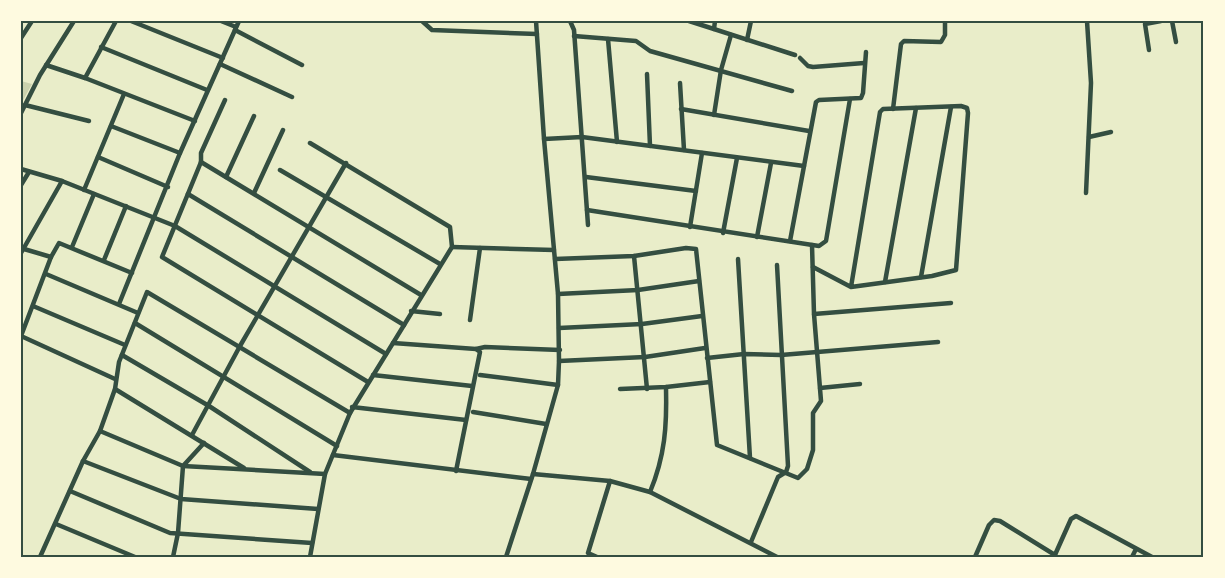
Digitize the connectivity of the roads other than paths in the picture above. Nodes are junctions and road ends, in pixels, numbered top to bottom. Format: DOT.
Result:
graph roads {
  1 [pos="32,21"];
  2 [pos="74,21"];
  3 [pos="116,21"];
  4 [pos="131,21"];
  5 [pos="221,21"];
  6 [pos="239,21"];
  7 [pos="422,21"];
  8 [pos="536,21"];
  9 [pos="570,21"];
  10 [pos="689,21"];
  11 [pos="715,21"];
  12 [pos="750,21"];
  13 [pos="945,21"];
  14 [pos="1087,21"];
  15 [pos="1160,21"];
  16 [pos="1172,21"];
  17 [pos="1144,22"];
  18 [pos="235,29"];
  19 [pos="714,29"];
  20 [pos="537,34"];
  21 [pos="731,35"];
  22 [pos="574,36"];
  23 [pos="21,38"];
  24 [pos="608,39"];
  25 [pos="747,40"];
  26 [pos="1176,42"];
  27 [pos="101,47"];
  28 [pos="1149,50"];
  29 [pos="866,52"];
  30 [pos="795,55"];
  31 [pos="800,58"];
  32 [pos="222,61"];
  33 [pos="864,63"];
  34 [pos="302,65"];
  35 [pos="46,66"];
  36 [pos="722,70"];
  37 [pos="647,74"];
  38 [pos="85,78"];
  39 [pos="680,83"];
  40 [pos="207,90"];
  41 [pos="792,91"];
  42 [pos="124,94"];
  43 [pos="292,97"];
  44 [pos="850,99"];
  45 [pos="226,100"];
  46 [pos="26,105"];
  47 [pos="951,107"];
  48 [pos="916,108"];
  49 [pos="680,109"];
  50 [pos="893,109"];
  51 [pos="21,113"];
  52 [pos="254,116"];
  53 [pos="714,116"];
  54 [pos="89,121"];
  55 [pos="195,121"];
  56 [pos="111,126"];
  57 [pos="283,130"];
  58 [pos="810,131"];
  59 [pos="1111,132"];
  60 [pos="582,136"];
  61 [pos="1089,137"];
  62 [pos="544,139"];
  63 [pos="617,142"];
  64 [pos="310,143"];
  65 [pos="650,146"];
  66 [pos="684,150"];
  67 [pos="180,153"];
  68 [pos="702,153"];
  69 [pos="98,157"];
  70 [pos="737,158"];
  71 [pos="201,162"];
  72 [pos="346,163"];
  73 [pos="771,163"];
  74 [pos="804,166"];
  75 [pos="21,169"];
  76 [pos="280,170"];
  77 [pos="28,172"];
  78 [pos="226,176"];
  79 [pos="586,177"];
  80 [pos="62,181"];
  81 [pos="21,185"];
  82 [pos="168,187"];
  83 [pos="84,190"];
  84 [pos="696,191"];
  85 [pos="94,194"];
  86 [pos="188,194"];
  87 [pos="254,194"];
  88 [pos="1086,194"];
  89 [pos="325,198"];
  90 [pos="126,206"];
  91 [pos="587,210"];
  92 [pos="155,217"];
  93 [pos="588,225"];
  94 [pos="175,226"];
  95 [pos="309,226"];
  96 [pos="690,227"];
  97 [pos="723,233"];
  98 [pos="757,237"];
  99 [pos="790,241"];
  100 [pos="812,245"];
  101 [pos="72,247"];
  102 [pos="452,247"];
  103 [pos="480,248"];
  104 [pos="22,250"];
  105 [pos="554,250"];
  106 [pos="292,255"];
  107 [pos="634,256"];
  108 [pos="51,258"];
  109 [pos="555,258"];
  110 [pos="738,259"];
  111 [pos="104,260"];
  112 [pos="440,264"];
  113 [pos="777,264"];
  114 [pos="813,267"];
  115 [pos="132,273"];
  116 [pos="46,274"];
  117 [pos="921,277"];
  118 [pos="698,282"];
  119 [pos="885,282"];
  120 [pos="274,286"];
  121 [pos="851,287"];
  122 [pos="638,290"];
  123 [pos="558,294"];
  124 [pos="421,295"];
  125 [pos="951,303"];
  126 [pos="119,304"];
  127 [pos="34,306"];
  128 [pos="412,310"];
  129 [pos="138,314"];
  130 [pos="440,314"];
  131 [pos="814,314"];
  132 [pos="702,316"];
  133 [pos="258,317"];
  134 [pos="470,320"];
  135 [pos="135,323"];
  136 [pos="642,324"];
  137 [pos="404,325"];
  138 [pos="559,328"];
  139 [pos="938,342"];
  140 [pos="393,343"];
  141 [pos="126,345"];
  142 [pos="240,346"];
  143 [pos="706,348"];
  144 [pos="478,350"];
  145 [pos="560,350"];
  146 [pos="818,350"];
  147 [pos="386,354"];
  148 [pos="744,354"];
  149 [pos="122,355"];
  150 [pos="781,355"];
  151 [pos="645,357"];
  152 [pos="707,358"];
  153 [pos="559,361"];
  154 [pos="224,375"];
  155 [pos="373,375"];
  156 [pos="480,375"];
  157 [pos="115,379"];
  158 [pos="368,382"];
  159 [pos="710,382"];
  160 [pos="558,384"];
  161 [pos="860,384"];
  162 [pos="472,386"];
  163 [pos="666,388"];
  164 [pos="820,388"];
  165 [pos="115,389"];
  166 [pos="620,389"];
  167 [pos="647,389"];
  168 [pos="209,406"];
  169 [pos="352,407"];
  170 [pos="473,412"];
  171 [pos="350,413"];
  172 [pos="466,420"];
  173 [pos="546,424"];
  174 [pos="100,431"];
  175 [pos="192,435"];
  176 [pos="204,444"];
  177 [pos="337,446"];
  178 [pos="333,455"];
  179 [pos="750,458"];
  180 [pos="83,461"];
  181 [pos="183,466"];
  182 [pos="244,468"];
  183 [pos="456,470"];
  184 [pos="311,473"];
  185 [pos="325,474"];
  186 [pos="783,474"];
  187 [pos="532,477"];
  188 [pos="610,481"];
  189 [pos="70,491"];
  190 [pos="650,492"];
  191 [pos="181,499"];
  192 [pos="318,509"];
  193 [pos="56,524"];
  194 [pos="178,533"];
  195 [pos="312,542"];
  196 [pos="751,542"];
  197 [pos="1136,548"];
  198 [pos="588,555"];
  199 [pos="1054,556"];
  200 [pos="40,557"];
  201 [pos="135,557"];
  202 [pos="173,557"];
  203 [pos="310,557"];
  204 [pos="506,557"];
  205 [pos="597,557"];
  206 [pos="777,557"];
  207 [pos="975,557"];
  208 [pos="1132,557"];
  209 [pos="1152,557"];
  1 -- 23 [label="street"];
  2 -- 35 [label="street"];
  3 -- 27 [label="street"];
  4 -- 32 [label="street"];
  5 -- 18 [label="street"];
  6 -- 18 [label="street"];
  7 -- 20 [label="street"];
  8 -- 20 [label="street"];
  9 -- 22 [label="street"];
  10 -- 19 [label="street"];
  11 -- 19 [label="street"];
  12 -- 25 [label="street"];
  13 -- 50 [label="street"];
  14 -- 61 [label="street"];
  15 -- 17 [label="street"];
  16 -- 26 [label="street"];
  17 -- 28 [label="street"];
  18 -- 32 [label="street"];
  18 -- 34 [label="street"];
  19 -- 21 [label="street"];
  20 -- 62 [label="street"];
  21 -- 25 [label="street"];
  21 -- 36 [label="street"];
  22 -- 24 [label="street"];
  22 -- 60 [label="street"];
  24 -- 36 [label="street"];
  24 -- 63 [label="street"];
  25 -- 30 [label="street"];
  27 -- 38 [label="street"];
  27 -- 40 [label="street"];
  29 -- 33 [label="street"];
  31 -- 33 [label="street"];
  32 -- 40 [label="street"];
  32 -- 43 [label="street"];
  33 -- 44 [label="street"];
  35 -- 38 [label="street"];
  35 -- 46 [label="street"];
  36 -- 41 [label="street"];
  36 -- 53 [label="street"];
  37 -- 65 [label="street"];
  38 -- 42 [label="street"];
  39 -- 49 [label="street"];
  40 -- 55 [label="street"];
  42 -- 55 [label="street"];
  42 -- 56 [label="street"];
  44 -- 58 [label="street"];
  44 -- 100 [label="street"];
  45 -- 71 [label="street"];
  46 -- 51 [label="street"];
  46 -- 54 [label="street"];
  47 -- 48 [label="street"];
  47 -- 117 [label="street"];
  47 -- 117 [label="street"];
  48 -- 50 [label="street"];
  48 -- 119 [label="street"];
  49 -- 53 [label="street"];
  49 -- 66 [label="street"];
  50 -- 121 [label="street"];
  52 -- 78 [label="street"];
  53 -- 58 [label="street"];
  55 -- 67 [label="street"];
  56 -- 67 [label="street"];
  56 -- 69 [label="street"];
  57 -- 87 [label="street"];
  58 -- 74 [label="street"];
  59 -- 61 [label="street"];
  60 -- 62 [label="street"];
  60 -- 63 [label="street"];
  60 -- 79 [label="street"];
  61 -- 88 [label="street"];
  62 -- 105 [label="street"];
  63 -- 65 [label="street"];
  64 -- 72 [label="street"];
  65 -- 66 [label="street"];
  66 -- 68 [label="street"];
  67 -- 82 [label="street"];
  68 -- 70 [label="street"];
  68 -- 84 [label="street"];
  69 -- 82 [label="street"];
  69 -- 83 [label="street"];
  70 -- 73 [label="street"];
  70 -- 97 [label="street"];
  71 -- 78 [label="street"];
  71 -- 86 [label="street"];
  72 -- 89 [label="street"];
  72 -- 102 [label="street"];
  73 -- 74 [label="street"];
  73 -- 98 [label="street"];
  74 -- 99 [label="street"];
  75 -- 77 [label="street"];
  76 -- 89 [label="street"];
  77 -- 80 [label="street"];
  77 -- 81 [label="street"];
  78 -- 87 [label="street"];
  79 -- 84 [label="street"];
  79 -- 91 [label="street"];
  80 -- 83 [label="street"];
  80 -- 104 [label="street"];
  82 -- 92 [label="street"];
  83 -- 85 [label="street"];
  84 -- 96 [label="street"];
  85 -- 90 [label="street"];
  85 -- 101 [label="street"];
  86 -- 94 [label="street"];
  86 -- 106 [label="street"];
  87 -- 95 [label="street"];
  89 -- 95 [label="street"];
  89 -- 112 [label="street"];
  90 -- 92 [label="street"];
  90 -- 111 [label="street"];
  91 -- 93 [label="street"];
  91 -- 96 [label="street"];
  92 -- 94 [label="street"];
  92 -- 115 [label="street"];
  94 -- 120 [label="street"];
  94 -- 133 [label="street"];
  95 -- 106 [label="street"];
  95 -- 124 [label="street"];
  96 -- 97 [label="street"];
  97 -- 98 [label="street"];
  98 -- 99 [label="street"];
  99 -- 100 [label="street"];
  100 -- 114 [label="street"];
  101 -- 108 [label="street"];
  101 -- 111 [label="street"];
  102 -- 103 [label="street"];
  102 -- 112 [label="street"];
  103 -- 105 [label="street"];
  103 -- 134 [label="street"];
  104 -- 108 [label="street"];
  105 -- 109 [label="street"];
  106 -- 120 [label="street"];
  106 -- 137 [label="street"];
  107 -- 109 [label="street"];
  107 -- 118 [label="street"];
  107 -- 122 [label="street"];
  108 -- 116 [label="street"];
  109 -- 123 [label="street"];
  110 -- 148 [label="street"];
  111 -- 115 [label="street"];
  112 -- 124 [label="street"];
  113 -- 150 [label="street"];
  114 -- 121 [label="street"];
  114 -- 131 [label="street"];
  115 -- 126 [label="street"];
  116 -- 126 [label="street"];
  116 -- 127 [label="street"];
  117 -- 119 [label="street"];
  118 -- 122 [label="street"];
  118 -- 132 [label="street"];
  119 -- 121 [label="street"];
  120 -- 133 [label="street"];
  120 -- 147 [label="street"];
  122 -- 123 [label="street"];
  122 -- 136 [label="street"];
  123 -- 138 [label="street"];
  124 -- 128 [label="street"];
  125 -- 131 [label="street"];
  126 -- 129 [label="street"];
  127 -- 141 [label="street"];
  127 -- 157 [label="street"];
  128 -- 130 [label="street"];
  128 -- 137 [label="street"];
  129 -- 135 [label="street"];
  129 -- 142 [label="street"];
  131 -- 146 [label="street"];
  132 -- 136 [label="street"];
  132 -- 143 [label="street"];
  133 -- 142 [label="street"];
  133 -- 158 [label="street"];
  135 -- 141 [label="street"];
  135 -- 154 [label="street"];
  136 -- 138 [label="street"];
  136 -- 151 [label="street"];
  137 -- 140 [label="street"];
  138 -- 145 [label="street"];
  139 -- 146 [label="street"];
  140 -- 144 [label="street"];
  140 -- 147 [label="street"];
  141 -- 149 [label="street"];
  142 -- 154 [label="street"];
  142 -- 171 [label="street"];
  143 -- 151 [label="street"];
  143 -- 152 [label="street"];
  144 -- 145 [label="street"];
  144 -- 162 [label="street"];
  145 -- 153 [label="street"];
  146 -- 150 [label="street"];
  146 -- 164 [label="street"];
  147 -- 155 [label="street"];
  148 -- 150 [label="street"];
  148 -- 152 [label="street"];
  148 -- 179 [label="street"];
  149 -- 157 [label="street"];
  149 -- 168 [label="street"];
  150 -- 186 [label="street"];
  151 -- 153 [label="street"];
  151 -- 167 [label="street"];
  152 -- 159 [label="street"];
  153 -- 160 [label="street"];
  154 -- 168 [label="street"];
  154 -- 177 [label="street"];
  155 -- 158 [label="street"];
  155 -- 162 [label="street"];
  156 -- 160 [label="street"];
  157 -- 165 [label="street"];
  158 -- 169 [label="street"];
  159 -- 163 [label="street"];
  159 -- 179 [label="street"];
  160 -- 173 [label="street"];
  161 -- 164 [label="street"];
  162 -- 172 [label="street"];
  163 -- 167 [label="street"];
  163 -- 190 [label="street"];
  164 -- 186 [label="street"];
  165 -- 174 [label="street"];
  165 -- 175 [label="street"];
  166 -- 167 [label="street"];
  168 -- 175 [label="street"];
  168 -- 184 [label="street"];
  169 -- 171 [label="street"];
  169 -- 172 [label="street"];
  170 -- 173 [label="street"];
  171 -- 177 [label="street"];
  172 -- 183 [label="street"];
  173 -- 187 [label="street"];
  174 -- 180 [label="street"];
  174 -- 181 [label="street"];
  175 -- 176 [label="street"];
  176 -- 181 [label="street"];
  176 -- 182 [label="street"];
  177 -- 178 [label="street"];
  178 -- 183 [label="street"];
  178 -- 185 [label="street"];
  179 -- 186 [label="street"];
  180 -- 189 [label="street"];
  180 -- 191 [label="street"];
  181 -- 182 [label="street"];
  181 -- 191 [label="street"];
  182 -- 184 [label="street"];
  183 -- 187 [label="street"];
  184 -- 185 [label="street"];
  185 -- 192 [label="street"];
  186 -- 196 [label="street"];
  187 -- 188 [label="street"];
  187 -- 204 [label="street"];
  188 -- 190 [label="street"];
  188 -- 198 [label="street"];
  189 -- 193 [label="street"];
  189 -- 194 [label="street"];
  190 -- 196 [label="street"];
  191 -- 192 [label="street"];
  191 -- 194 [label="street"];
  192 -- 195 [label="street"];
  193 -- 200 [label="street"];
  193 -- 201 [label="street"];
  194 -- 195 [label="street"];
  194 -- 202 [label="street"];
  195 -- 203 [label="street"];
  196 -- 206 [label="street"];
  197 -- 199 [label="street"];
  197 -- 208 [label="street"];
  197 -- 209 [label="street"];
  198 -- 205 [label="street"];
  199 -- 207 [label="street"];
}
